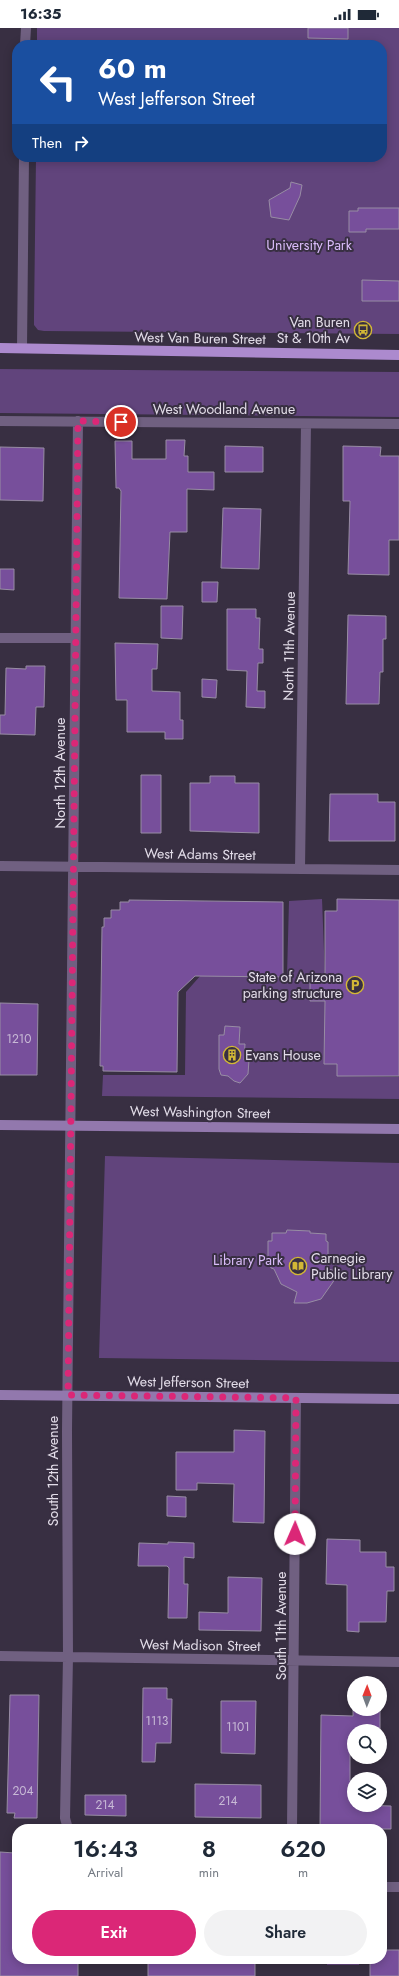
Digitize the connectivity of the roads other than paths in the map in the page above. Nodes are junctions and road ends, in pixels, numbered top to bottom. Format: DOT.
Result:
graph roads {
  1 [pos="26,28"];
  2 [pos="26,40"];
  3 [pos="24,162"];
  4 [pos="0,348"];
  5 [pos="22,348"];
  6 [pos="399,356"];
  7 [pos="0,421"];
  8 [pos="78,421"];
  9 [pos="306,424"];
  10 [pos="399,424"];
  11 [pos="0,638"];
  12 [pos="75,638"];
  13 [pos="0,866"];
  14 [pos="74,867"];
  15 [pos="300,869"];
  16 [pos="399,870"];
  17 [pos="0,1125"];
  18 [pos="71,1125"];
  19 [pos="399,1129"];
  20 [pos="0,1395"];
  21 [pos="68,1395"];
  22 [pos="296,1398"];
  23 [pos="399,1399"];
  24 [pos="0,1656"];
  25 [pos="68,1657"];
  26 [pos="295,1661"];
  27 [pos="399,1662"];
  28 [pos="67,1824"];
  29 [pos="292,1824"];
  30 [pos="387,1887"];
  31 [pos="399,1887"];
  1 -- 2 [label="street"];
  3 -- 5 [label="street"];
  4 -- 5 [label="main road, West Van Buren Street"];
  5 -- 6 [label="main road, West Van Buren Street"];
  7 -- 8 [label="street, West Woodland Avenue"];
  8 -- 9 [label="street, West Woodland Avenue"];
  8 -- 12 [label="street, North 12th Avenue"];
  9 -- 10 [label="street, West Woodland Avenue"];
  9 -- 15 [label="street, North 11th Avenue"];
  11 -- 12 [label="street"];
  12 -- 14 [label="street, North 12th Avenue"];
  13 -- 14 [label="street, West Adams Street"];
  14 -- 15 [label="street, West Adams Street"];
  14 -- 18 [label="street, North 12th Avenue"];
  15 -- 16 [label="street, West Adams Street"];
  17 -- 18 [label="main road, West Washington Street"];
  18 -- 19 [label="main road, West Washington Street"];
  18 -- 21 [label="street, South 12th Avenue"];
  20 -- 21 [label="main road, West Jefferson Street"];
  21 -- 22 [label="main road, West Jefferson Street"];
  21 -- 25 [label="street, South 12th Avenue"];
  22 -- 23 [label="main road, West Jefferson Street"];
  22 -- 26 [label="street, South 11th Avenue"];
  24 -- 25 [label="street, West Madison Street"];
  25 -- 26 [label="street, West Madison Street"];
  25 -- 28 [label="street, South 12th Avenue"];
  26 -- 27 [label="street, West Madison Street"];
  26 -- 29 [label="street, South 11th Avenue"];
  30 -- 31 [label="street"];
}
